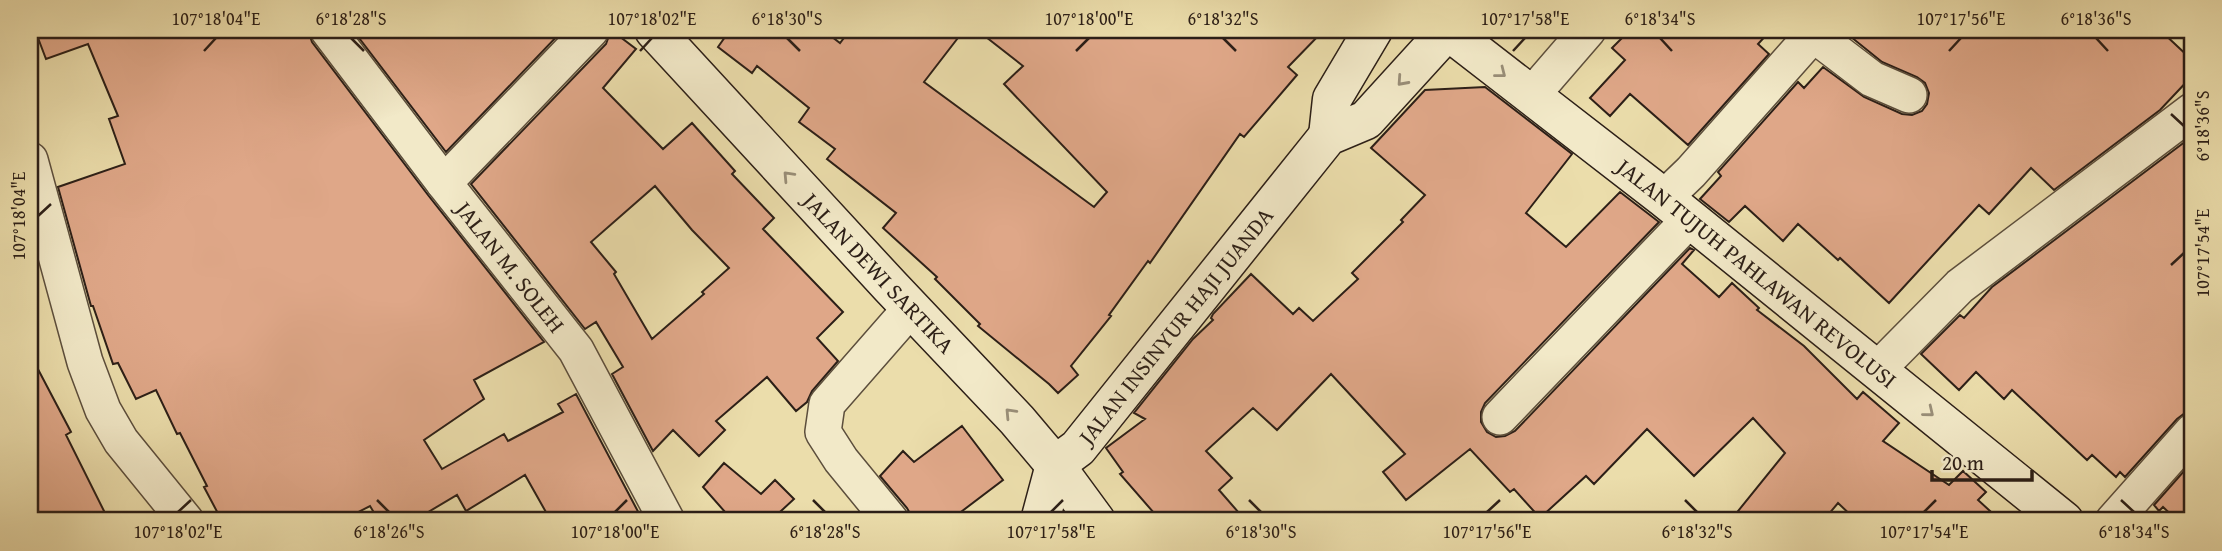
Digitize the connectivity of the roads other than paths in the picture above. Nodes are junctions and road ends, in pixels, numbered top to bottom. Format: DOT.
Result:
graph roads {
  1 [pos="328,30"];
  2 [pos="591,30"];
  3 [pos="654,30"];
  4 [pos="1373,30"];
  5 [pos="1447,30"];
  6 [pos="1588,30"];
  7 [pos="1815,32"];
  8 [pos="1909,95"];
  9 [pos="1531,96"];
  10 [pos="2192,111"];
  11 [pos="1328,136"];
  12 [pos="30,160"];
  13 [pos="444,183"];
  14 [pos="1676,209"];
  15 [pos="911,308"];
  16 [pos="1877,370"];
  17 [pos="1500,417"];
  18 [pos="2192,432"];
  19 [pos="1055,465"];
  20 [pos="186,521"];
  21 [pos="667,521"];
  22 [pos="891,521"];
  23 [pos="1040,521"];
  24 [pos="1096,521"];
  25 [pos="2064,521"];
  26 [pos="2113,521"];
  1 -- 13 [label="street, JALAN M. SOLEH"];
  2 -- 13 [label="street"];
  15 -- 3 [label="street, JALAN DEWI SARTIKA, one-way"];
  4 -- 11 [label="street"];
  5 -- 9 [label="street, JALAN TUJUH PAHLAWAN REVOLUSI, one-way"];
  5 -- 11 [label="street, JALAN INSINYUR HAJI JUANDA, one-way"];
  6 -- 9 [label="street"];
  7 -- 8 [label="street"];
  7 -- 14 [label="street"];
  9 -- 14 [label="street, JALAN TUJUH PAHLAWAN REVOLUSI"];
  10 -- 16 [label="street"];
  11 -- 19 [label="street, JALAN INSINYUR HAJI JUANDA"];
  12 -- 20 [label="street"];
  13 -- 21 [label="street, JALAN M. SOLEH"];
  14 -- 16 [label="street, JALAN TUJUH PAHLAWAN REVOLUSI"];
  14 -- 17 [label="street"];
  19 -- 15 [label="street, JALAN DEWI SARTIKA, one-way"];
  15 -- 22 [label="street"];
  16 -- 25 [label="street, JALAN TUJUH PAHLAWAN REVOLUSI, one-way"];
  18 -- 26 [label="street"];
  19 -- 23 [label="street"];
  19 -- 24 [label="street, JALAN DEWI SARTIKA"];
}
